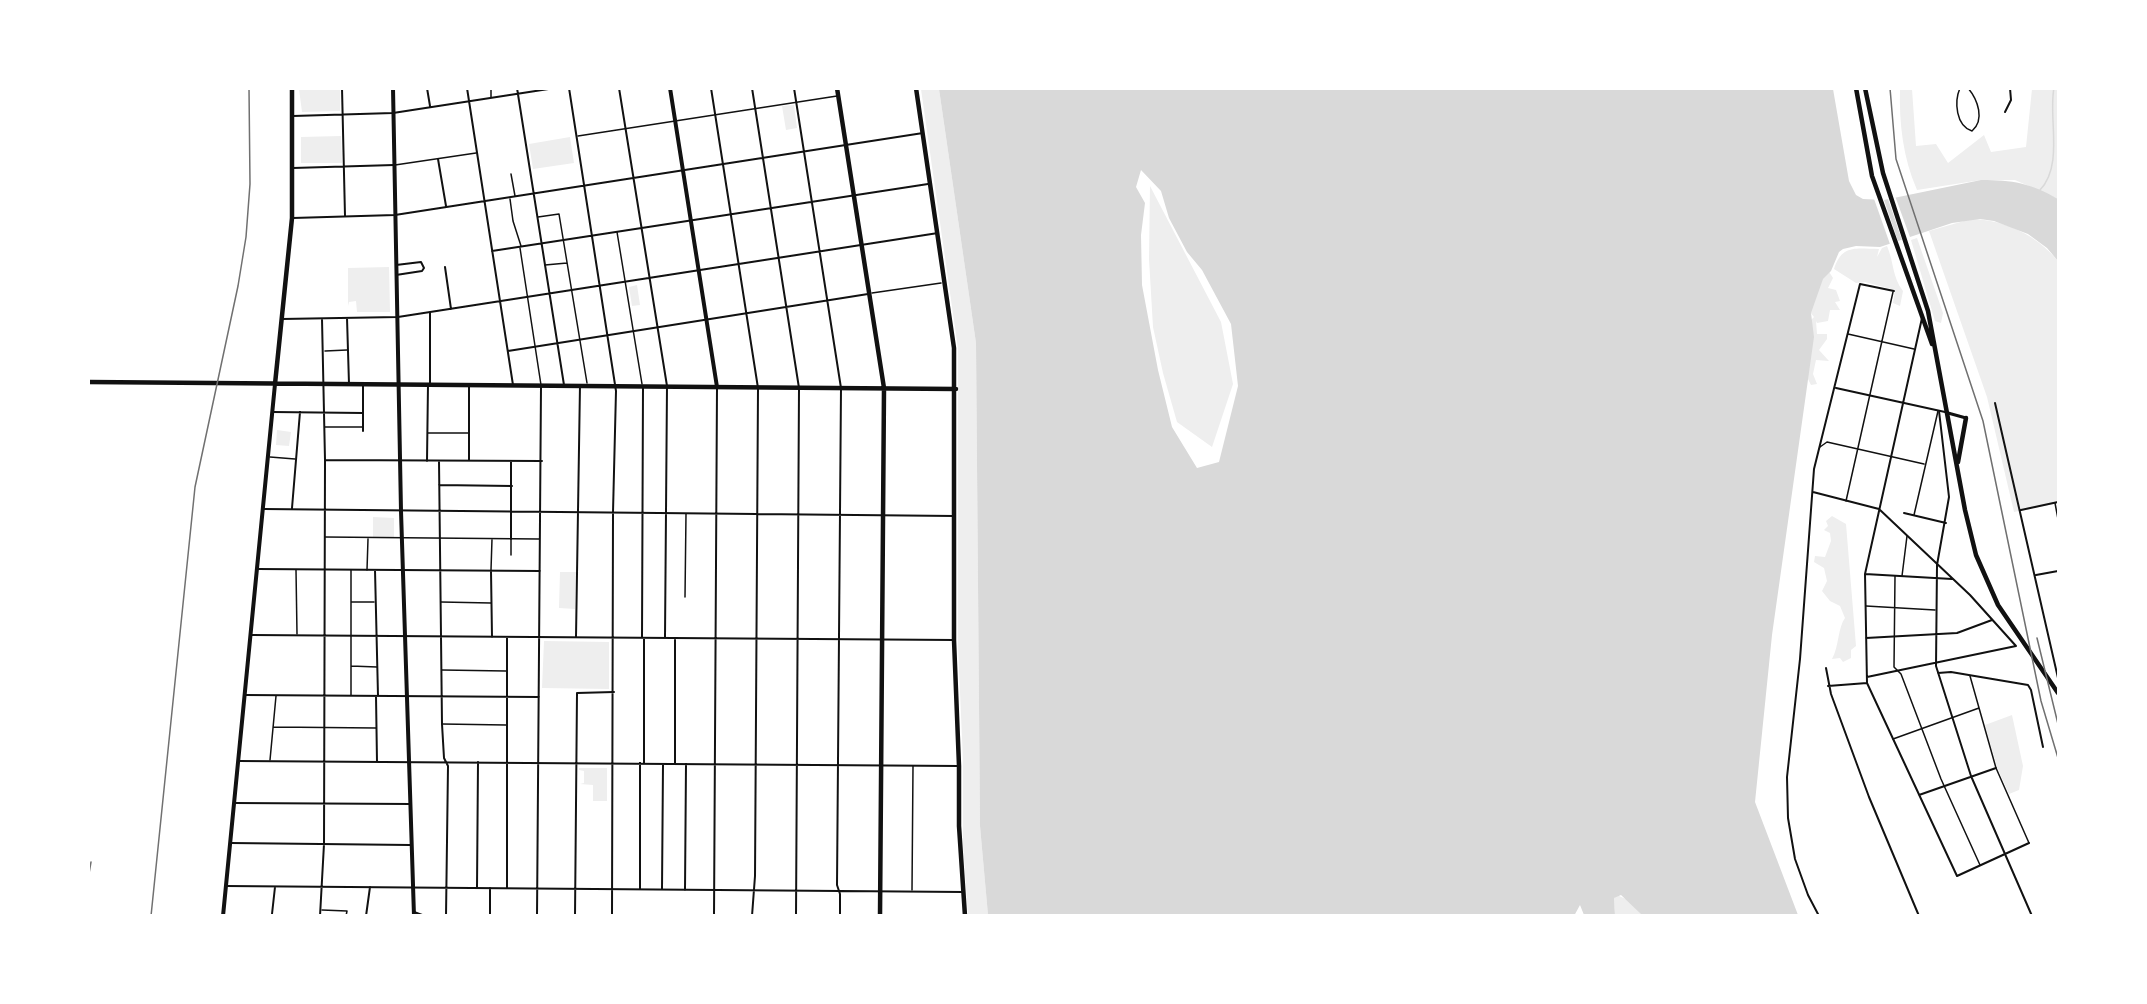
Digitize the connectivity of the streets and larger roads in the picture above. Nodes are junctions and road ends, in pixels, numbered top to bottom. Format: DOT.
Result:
graph roads {
  1 [pos="292,88"];
  2 [pos="342,88"];
  3 [pos="393,88"];
  4 [pos="428,88"];
  5 [pos="467,88"];
  6 [pos="517,88"];
  7 [pos="555,88"];
  8 [pos="570,88"];
  9 [pos="619,88"];
  10 [pos="670,88"];
  11 [pos="711,88"];
  12 [pos="752,88"];
  13 [pos="794,88"];
  14 [pos="837,88"];
  15 [pos="916,88"];
  16 [pos="1856,88"];
  17 [pos="1865,88"];
  18 [pos="2010,88"];
  19 [pos="543,89"];
  20 [pos="518,94"];
  21 [pos="469,102"];
  22 [pos="430,108"];
  23 [pos="2005,112"];
  24 [pos="393,113"];
  25 [pos="343,114"];
  26 [pos="293,116"];
  27 [pos="923,133"];
  28 [pos="846,145"];
  29 [pos="804,152"];
  30 [pos="763,158"];
  31 [pos="438,159"];
  32 [pos="723,164"];
  33 [pos="394,165"];
  34 [pos="344,166"];
  35 [pos="293,168"];
  36 [pos="683,170"];
  37 [pos="633,178"];
  38 [pos="931,184"];
  39 [pos="585,185"];
  40 [pos="534,193"];
  41 [pos="854,196"];
  42 [pos="484,201"];
  43 [pos="812,202"];
  44 [pos="446,207"];
  45 [pos="771,208"];
  46 [pos="395,214"];
  47 [pos="730,215"];
  48 [pos="345,216"];
  49 [pos="292,218"];
  50 [pos="691,221"];
  51 [pos="641,228"];
  52 [pos="938,233"];
  53 [pos="593,236"];
  54 [pos="542,244"];
  55 [pos="862,244"];
  56 [pos="492,251"];
  57 [pos="820,251"];
  58 [pos="778,257"];
  59 [pos="738,263"];
  60 [pos="396,265"];
  61 [pos="445,267"];
  62 [pos="698,269"];
  63 [pos="396,275"];
  64 [pos="648,277"];
  65 [pos="600,286"];
  66 [pos="1893,291"];
  67 [pos="871,293"];
  68 [pos="549,294"];
  69 [pos="827,300"];
  70 [pos="500,301"];
  71 [pos="786,307"];
  72 [pos="451,309"];
  73 [pos="430,312"];
  74 [pos="746,313"];
  75 [pos="398,317"];
  76 [pos="322,318"];
  77 [pos="347,318"];
  78 [pos="1922,318"];
  79 [pos="282,319"];
  80 [pos="706,319"];
  81 [pos="656,328"];
  82 [pos="608,336"];
  83 [pos="557,344"];
  84 [pos="508,351"];
  85 [pos="1937,356"];
  86 [pos="88,382"];
  87 [pos="274,384"];
  88 [pos="325,384"];
  89 [pos="349,384"];
  90 [pos="363,384"];
  91 [pos="399,384"];
  92 [pos="429,384"];
  93 [pos="469,385"];
  94 [pos="580,385"];
  95 [pos="513,386"];
  96 [pos="541,386"];
  97 [pos="564,386"];
  98 [pos="616,386"];
  99 [pos="643,386"];
  100 [pos="667,386"];
  101 [pos="717,387"];
  102 [pos="1835,387"];
  103 [pos="758,388"];
  104 [pos="799,388"];
  105 [pos="841,388"];
  106 [pos="884,388"];
  107 [pos="956,389"];
  108 [pos="1903,403"];
  109 [pos="1995,403"];
  110 [pos="1939,411"];
  111 [pos="272,412"];
  112 [pos="300,412"];
  113 [pos="324,412"];
  114 [pos="363,413"];
  115 [pos="1948,413"];
  116 [pos="1966,418"];
  117 [pos="363,429"];
  118 [pos="325,460"];
  119 [pos="542,460"];
  120 [pos="401,461"];
  121 [pos="427,461"];
  122 [pos="439,461"];
  123 [pos="468,461"];
  124 [pos="511,461"];
  125 [pos="1957,465"];
  126 [pos="438,485"];
  127 [pos="512,486"];
  128 [pos="1813,492"];
  129 [pos="2057,502"];
  130 [pos="264,509"];
  131 [pos="292,509"];
  132 [pos="1879,509"];
  133 [pos="325,510"];
  134 [pos="438,510"];
  135 [pos="2021,510"];
  136 [pos="401,511"];
  137 [pos="511,512"];
  138 [pos="541,512"];
  139 [pos="578,512"];
  140 [pos="613,512"];
  141 [pos="642,512"];
  142 [pos="667,512"];
  143 [pos="716,513"];
  144 [pos="1904,513"];
  145 [pos="757,514"];
  146 [pos="798,514"];
  147 [pos="838,515"];
  148 [pos="883,515"];
  149 [pos="954,516"];
  150 [pos="1946,523"];
  151 [pos="511,539"];
  152 [pos="1937,565"];
  153 [pos="258,569"];
  154 [pos="325,569"];
  155 [pos="375,570"];
  156 [pos="404,570"];
  157 [pos="440,571"];
  158 [pos="491,571"];
  159 [pos="540,571"];
  160 [pos="2058,571"];
  161 [pos="1865,574"];
  162 [pos="2036,575"];
  163 [pos="1936,578"];
  164 [pos="1952,579"];
  165 [pos="1992,620"];
  166 [pos="1935,634"];
  167 [pos="252,635"];
  168 [pos="323,636"];
  169 [pos="377,636"];
  170 [pos="406,636"];
  171 [pos="442,636"];
  172 [pos="492,637"];
  173 [pos="507,637"];
  174 [pos="540,637"];
  175 [pos="576,637"];
  176 [pos="614,638"];
  177 [pos="643,638"];
  178 [pos="665,638"];
  179 [pos="675,638"];
  180 [pos="716,638"];
  181 [pos="757,638"];
  182 [pos="1866,638"];
  183 [pos="797,639"];
  184 [pos="838,639"];
  185 [pos="882,639"];
  186 [pos="954,640"];
  187 [pos="1936,662"];
  188 [pos="1826,668"];
  189 [pos="1938,673"];
  190 [pos="1867,677"];
  191 [pos="2058,678"];
  192 [pos="1867,683"];
  193 [pos="1828,686"];
  194 [pos="614,692"];
  195 [pos="2058,693"];
  196 [pos="245,695"];
  197 [pos="324,696"];
  198 [pos="377,696"];
  199 [pos="407,696"];
  200 [pos="442,697"];
  201 [pos="507,697"];
  202 [pos="539,697"];
  203 [pos="2043,747"];
  204 [pos="238,761"];
  205 [pos="324,761"];
  206 [pos="377,762"];
  207 [pos="410,762"];
  208 [pos="446,762"];
  209 [pos="478,762"];
  210 [pos="507,762"];
  211 [pos="539,763"];
  212 [pos="576,763"];
  213 [pos="613,763"];
  214 [pos="642,764"];
  215 [pos="663,764"];
  216 [pos="675,764"];
  217 [pos="686,764"];
  218 [pos="715,764"];
  219 [pos="756,764"];
  220 [pos="797,764"];
  221 [pos="837,765"];
  222 [pos="882,765"];
  223 [pos="960,766"];
  224 [pos="1996,768"];
  225 [pos="1971,776"];
  226 [pos="1918,795"];
  227 [pos="234,803"];
  228 [pos="324,804"];
  229 [pos="411,804"];
  230 [pos="231,843"];
  231 [pos="2029,843"];
  232 [pos="324,844"];
  233 [pos="413,845"];
  234 [pos="2005,854"];
  235 [pos="226,886"];
  236 [pos="275,886"];
  237 [pos="323,887"];
  238 [pos="370,887"];
  239 [pos="415,888"];
  240 [pos="447,888"];
  241 [pos="477,888"];
  242 [pos="490,888"];
  243 [pos="507,888"];
  244 [pos="538,888"];
  245 [pos="576,889"];
  246 [pos="612,889"];
  247 [pos="640,889"];
  248 [pos="662,889"];
  249 [pos="685,890"];
  250 [pos="714,890"];
  251 [pos="753,890"];
  252 [pos="796,890"];
  253 [pos="839,890"];
  254 [pos="880,891"];
  255 [pos="963,892"];
  256 [pos="272,914"];
  257 [pos="414,914"];
  258 [pos="223,915"];
  259 [pos="320,915"];
  260 [pos="366,915"];
  261 [pos="425,915"];
  262 [pos="447,915"];
  263 [pos="490,915"];
  264 [pos="537,915"];
  265 [pos="575,915"];
  266 [pos="612,915"];
  267 [pos="714,915"];
  268 [pos="752,915"];
  269 [pos="796,915"];
  270 [pos="840,915"];
  271 [pos="880,915"];
  272 [pos="965,915"];
  273 [pos="1819,915"];
  274 [pos="1919,915"];
  275 [pos="2032,915"];
  1 -- 26 [label="main road"];
  2 -- 25 [label="street"];
  3 -- 24 [label="main road"];
  4 -- 22 [label="street"];
  5 -- 21 [label="street"];
  6 -- 20 [label="street"];
  7 -- 19 [label="street"];
  8 -- 39 [label="street"];
  9 -- 37 [label="street"];
  10 -- 36 [label="main road"];
  11 -- 32 [label="street"];
  12 -- 30 [label="street"];
  13 -- 29 [label="street"];
  14 -- 28 [label="main road"];
  15 -- 27 [label="main road"];
  16 -- 78 [label="main road"];
  17 -- 85 [label="main road"];
  18 -- 23 [label="street"];
  19 -- 20 [label="street"];
  20 -- 21 [label="street"];
  20 -- 40 [label="street"];
  21 -- 22 [label="street"];
  21 -- 42 [label="street"];
  22 -- 24 [label="street"];
  24 -- 25 [label="street"];
  24 -- 33 [label="main road"];
  25 -- 26 [label="street"];
  25 -- 34 [label="street"];
  26 -- 35 [label="main road"];
  27 -- 28 [label="street"];
  27 -- 38 [label="main road"];
  28 -- 29 [label="street"];
  28 -- 41 [label="main road"];
  29 -- 30 [label="street"];
  29 -- 43 [label="street"];
  30 -- 32 [label="street"];
  30 -- 45 [label="street"];
  31 -- 44 [label="street"];
  32 -- 36 [label="street"];
  32 -- 47 [label="street"];
  33 -- 34 [label="street"];
  33 -- 46 [label="main road"];
  34 -- 35 [label="street"];
  34 -- 48 [label="street"];
  35 -- 49 [label="main road"];
  36 -- 37 [label="street"];
  36 -- 50 [label="main road"];
  37 -- 39 [label="street"];
  37 -- 51 [label="street"];
  38 -- 41 [label="street"];
  38 -- 52 [label="main road"];
  39 -- 40 [label="street"];
  39 -- 53 [label="street"];
  40 -- 42 [label="street"];
  40 -- 54 [label="street"];
  41 -- 43 [label="street"];
  41 -- 55 [label="main road"];
  42 -- 44 [label="street"];
  42 -- 56 [label="street"];
  43 -- 45 [label="street"];
  43 -- 57 [label="street"];
  44 -- 46 [label="street"];
  45 -- 47 [label="street"];
  45 -- 58 [label="street"];
  46 -- 48 [label="street"];
  46 -- 60 [label="main road"];
  47 -- 50 [label="street"];
  47 -- 59 [label="street"];
  48 -- 49 [label="street"];
  49 -- 79 [label="main road"];
  50 -- 51 [label="street"];
  50 -- 62 [label="main road"];
  51 -- 53 [label="street"];
  51 -- 64 [label="street"];
  52 -- 55 [label="street"];
  52 -- 107 [label="main road"];
  53 -- 54 [label="street"];
  53 -- 65 [label="street"];
  54 -- 56 [label="street"];
  54 -- 68 [label="street"];
  55 -- 57 [label="street"];
  55 -- 67 [label="main road"];
  56 -- 70 [label="street"];
  57 -- 58 [label="street"];
  57 -- 69 [label="street"];
  58 -- 59 [label="street"];
  58 -- 71 [label="street"];
  59 -- 62 [label="street"];
  59 -- 74 [label="street"];
  60 -- 63 [label="main road"];
  60 -- 63 [label="street"];
  61 -- 72 [label="street"];
  62 -- 64 [label="street"];
  62 -- 80 [label="main road"];
  63 -- 75 [label="main road"];
  64 -- 65 [label="street"];
  64 -- 81 [label="street"];
  65 -- 68 [label="street"];
  65 -- 82 [label="street"];
  66 -- 102 [label="street"];
  67 -- 69 [label="street"];
  67 -- 106 [label="main road"];
  68 -- 70 [label="street"];
  68 -- 83 [label="street"];
  69 -- 71 [label="street"];
  69 -- 105 [label="street"];
  70 -- 72 [label="street"];
  70 -- 84 [label="street"];
  71 -- 74 [label="street"];
  71 -- 104 [label="street"];
  72 -- 73 [label="street"];
  73 -- 75 [label="street"];
  73 -- 92 [label="street"];
  74 -- 80 [label="street"];
  74 -- 103 [label="street"];
  75 -- 77 [label="street"];
  75 -- 91 [label="main road"];
  76 -- 77 [label="street"];
  76 -- 79 [label="street"];
  76 -- 88 [label="street"];
  77 -- 89 [label="street"];
  78 -- 85 [label="main road"];
  78 -- 108 [label="street"];
  79 -- 87 [label="main road"];
  80 -- 81 [label="street"];
  80 -- 101 [label="main road"];
  81 -- 82 [label="street"];
  81 -- 100 [label="street"];
  82 -- 83 [label="street"];
  82 -- 98 [label="street"];
  83 -- 84 [label="street"];
  83 -- 97 [label="street"];
  84 -- 95 [label="street"];
  85 -- 115 [label="main road"];
  86 -- 87 [label="main road"];
  87 -- 88 [label="main road"];
  87 -- 111 [label="main road"];
  88 -- 89 [label="main road"];
  88 -- 113 [label="street"];
  89 -- 90 [label="main road"];
  90 -- 91 [label="main road"];
  90 -- 114 [label="street"];
  91 -- 92 [label="main road"];
  91 -- 120 [label="main road"];
  92 -- 93 [label="main road"];
  92 -- 121 [label="street"];
  93 -- 95 [label="main road"];
  93 -- 123 [label="street"];
  94 -- 97 [label="main road"];
  94 -- 98 [label="main road"];
  94 -- 139 [label="street"];
  95 -- 96 [label="main road"];
  96 -- 97 [label="main road"];
  96 -- 119 [label="street"];
  98 -- 99 [label="main road"];
  98 -- 140 [label="street"];
  99 -- 100 [label="main road"];
  99 -- 141 [label="street"];
  100 -- 101 [label="main road"];
  100 -- 142 [label="street"];
  101 -- 103 [label="main road"];
  101 -- 143 [label="street"];
  102 -- 108 [label="street"];
  102 -- 128 [label="street"];
  103 -- 104 [label="main road"];
  103 -- 145 [label="street"];
  104 -- 105 [label="main road"];
  104 -- 146 [label="street"];
  105 -- 106 [label="main road"];
  105 -- 147 [label="street"];
  106 -- 107 [label="main road"];
  106 -- 148 [label="main road"];
  107 -- 149 [label="main road"];
  108 -- 110 [label="street"];
  108 -- 132 [label="street"];
  109 -- 135 [label="street"];
  110 -- 115 [label="street"];
  110 -- 150 [label="street"];
  111 -- 112 [label="street"];
  111 -- 130 [label="main road"];
  112 -- 113 [label="street"];
  112 -- 131 [label="street"];
  113 -- 114 [label="street"];
  113 -- 118 [label="street"];
  114 -- 117 [label="street"];
  115 -- 116 [label="street"];
  115 -- 125 [label="main road"];
  116 -- 125 [label="main road"];
  118 -- 120 [label="street"];
  118 -- 133 [label="street"];
  119 -- 124 [label="street"];
  119 -- 138 [label="street"];
  120 -- 121 [label="street"];
  120 -- 136 [label="main road"];
  121 -- 122 [label="street"];
  122 -- 123 [label="street"];
  122 -- 126 [label="street"];
  123 -- 124 [label="street"];
  124 -- 127 [label="street"];
  125 -- 195 [label="main road"];
  126 -- 127 [label="street"];
  126 -- 134 [label="street"];
  127 -- 137 [label="street"];
  128 -- 132 [label="street"];
  128 -- 273 [label="street"];
  129 -- 135 [label="street"];
  130 -- 131 [label="street"];
  130 -- 153 [label="main road"];
  131 -- 133 [label="street"];
  132 -- 152 [label="street"];
  132 -- 161 [label="street"];
  133 -- 136 [label="street"];
  133 -- 154 [label="street"];
  134 -- 136 [label="street"];
  134 -- 137 [label="street"];
  134 -- 157 [label="street"];
  135 -- 162 [label="street"];
  136 -- 156 [label="main road"];
  137 -- 138 [label="street"];
  137 -- 151 [label="street"];
  138 -- 139 [label="street"];
  138 -- 159 [label="street"];
  139 -- 140 [label="street"];
  139 -- 175 [label="street"];
  140 -- 141 [label="street"];
  140 -- 176 [label="street"];
  141 -- 142 [label="street"];
  141 -- 177 [label="street"];
  142 -- 143 [label="street"];
  142 -- 178 [label="street"];
  143 -- 145 [label="street"];
  143 -- 180 [label="street"];
  144 -- 150 [label="street"];
  145 -- 146 [label="street"];
  145 -- 181 [label="street"];
  146 -- 147 [label="street"];
  146 -- 183 [label="street"];
  147 -- 148 [label="street"];
  147 -- 184 [label="street"];
  148 -- 149 [label="street"];
  148 -- 185 [label="main road"];
  149 -- 186 [label="main road"];
  150 -- 152 [label="street"];
  152 -- 163 [label="street"];
  152 -- 164 [label="street"];
  153 -- 154 [label="street"];
  153 -- 167 [label="main road"];
  154 -- 155 [label="street"];
  154 -- 168 [label="street"];
  155 -- 156 [label="street"];
  155 -- 169 [label="street"];
  156 -- 157 [label="street"];
  156 -- 170 [label="main road"];
  157 -- 158 [label="street"];
  157 -- 171 [label="street"];
  158 -- 159 [label="street"];
  158 -- 172 [label="street"];
  159 -- 174 [label="street"];
  160 -- 162 [label="street"];
  161 -- 163 [label="street"];
  161 -- 182 [label="street"];
  162 -- 191 [label="street"];
  163 -- 164 [label="street"];
  163 -- 166 [label="street"];
  164 -- 165 [label="street"];
  165 -- 166 [label="street"];
  165 -- 187 [label="street"];
  166 -- 182 [label="street"];
  166 -- 187 [label="street"];
  167 -- 168 [label="street"];
  167 -- 196 [label="main road"];
  168 -- 169 [label="street"];
  168 -- 197 [label="street"];
  169 -- 170 [label="street"];
  169 -- 198 [label="street"];
  170 -- 171 [label="street"];
  170 -- 199 [label="main road"];
  171 -- 172 [label="street"];
  171 -- 200 [label="street"];
  172 -- 173 [label="street"];
  173 -- 174 [label="street"];
  173 -- 201 [label="street"];
  174 -- 175 [label="street"];
  174 -- 202 [label="street"];
  175 -- 176 [label="street"];
  176 -- 177 [label="street"];
  176 -- 194 [label="street"];
  177 -- 178 [label="street"];
  177 -- 214 [label="street"];
  178 -- 179 [label="street"];
  179 -- 180 [label="street"];
  179 -- 216 [label="street"];
  180 -- 181 [label="street"];
  180 -- 218 [label="street"];
  181 -- 183 [label="street"];
  181 -- 219 [label="street"];
  182 -- 190 [label="street"];
  183 -- 184 [label="street"];
  183 -- 220 [label="street"];
  184 -- 185 [label="street"];
  184 -- 221 [label="street"];
  185 -- 186 [label="street"];
  185 -- 222 [label="main road"];
  186 -- 223 [label="main road"];
  187 -- 189 [label="street"];
  187 -- 190 [label="street"];
  188 -- 193 [label="street"];
  189 -- 203 [label="street"];
  189 -- 225 [label="street"];
  190 -- 192 [label="street"];
  192 -- 193 [label="street"];
  192 -- 226 [label="street"];
  193 -- 274 [label="street"];
  194 -- 212 [label="street"];
  194 -- 213 [label="street"];
  196 -- 197 [label="street"];
  196 -- 204 [label="main road"];
  197 -- 198 [label="street"];
  197 -- 205 [label="street"];
  198 -- 199 [label="street"];
  198 -- 206 [label="street"];
  199 -- 200 [label="street"];
  199 -- 207 [label="main road"];
  200 -- 201 [label="street"];
  200 -- 208 [label="street"];
  201 -- 202 [label="street"];
  201 -- 210 [label="street"];
  202 -- 211 [label="street"];
  204 -- 205 [label="street"];
  204 -- 227 [label="main road"];
  205 -- 206 [label="street"];
  205 -- 228 [label="street"];
  206 -- 207 [label="street"];
  207 -- 208 [label="street"];
  207 -- 229 [label="main road"];
  208 -- 209 [label="street"];
  208 -- 240 [label="street"];
  209 -- 210 [label="street"];
  209 -- 241 [label="street"];
  210 -- 211 [label="street"];
  210 -- 243 [label="street"];
  211 -- 212 [label="street"];
  211 -- 244 [label="street"];
  212 -- 213 [label="street"];
  212 -- 245 [label="street"];
  213 -- 214 [label="street"];
  213 -- 246 [label="street"];
  214 -- 215 [label="street"];
  214 -- 247 [label="street"];
  215 -- 216 [label="street"];
  215 -- 248 [label="street"];
  216 -- 217 [label="street"];
  217 -- 218 [label="street"];
  217 -- 249 [label="street"];
  218 -- 219 [label="street"];
  218 -- 250 [label="street"];
  219 -- 220 [label="street"];
  219 -- 251 [label="street"];
  220 -- 221 [label="street"];
  220 -- 252 [label="street"];
  221 -- 222 [label="street"];
  221 -- 253 [label="street"];
  222 -- 223 [label="street"];
  222 -- 254 [label="main road"];
  223 -- 255 [label="main road"];
  224 -- 225 [label="street"];
  225 -- 226 [label="street"];
  225 -- 234 [label="street"];
  226 -- 234 [label="street"];
  227 -- 228 [label="street"];
  227 -- 230 [label="main road"];
  228 -- 229 [label="street"];
  228 -- 232 [label="street"];
  229 -- 233 [label="main road"];
  230 -- 232 [label="street"];
  230 -- 235 [label="main road"];
  231 -- 234 [label="street"];
  232 -- 233 [label="street"];
  232 -- 237 [label="street"];
  233 -- 239 [label="main road"];
  234 -- 275 [label="street"];
  235 -- 236 [label="street"];
  235 -- 258 [label="main road"];
  236 -- 237 [label="street"];
  236 -- 256 [label="street"];
  237 -- 238 [label="street"];
  237 -- 259 [label="street"];
  238 -- 239 [label="street"];
  238 -- 260 [label="street"];
  239 -- 240 [label="street"];
  239 -- 257 [label="main road"];
  240 -- 241 [label="street"];
  240 -- 262 [label="street"];
  241 -- 242 [label="street"];
  242 -- 243 [label="street"];
  242 -- 263 [label="street"];
  243 -- 244 [label="street"];
  244 -- 245 [label="street"];
  244 -- 264 [label="street"];
  245 -- 246 [label="street"];
  245 -- 265 [label="street"];
  246 -- 247 [label="street"];
  246 -- 266 [label="street"];
  247 -- 248 [label="street"];
  248 -- 249 [label="street"];
  249 -- 250 [label="street"];
  250 -- 251 [label="street"];
  250 -- 267 [label="street"];
  251 -- 252 [label="street"];
  251 -- 268 [label="street"];
  252 -- 253 [label="street"];
  252 -- 269 [label="street"];
  253 -- 254 [label="street"];
  253 -- 270 [label="street"];
  254 -- 255 [label="street"];
  254 -- 271 [label="main road"];
  255 -- 272 [label="main road"];
  257 -- 261 [label="street"];
}
